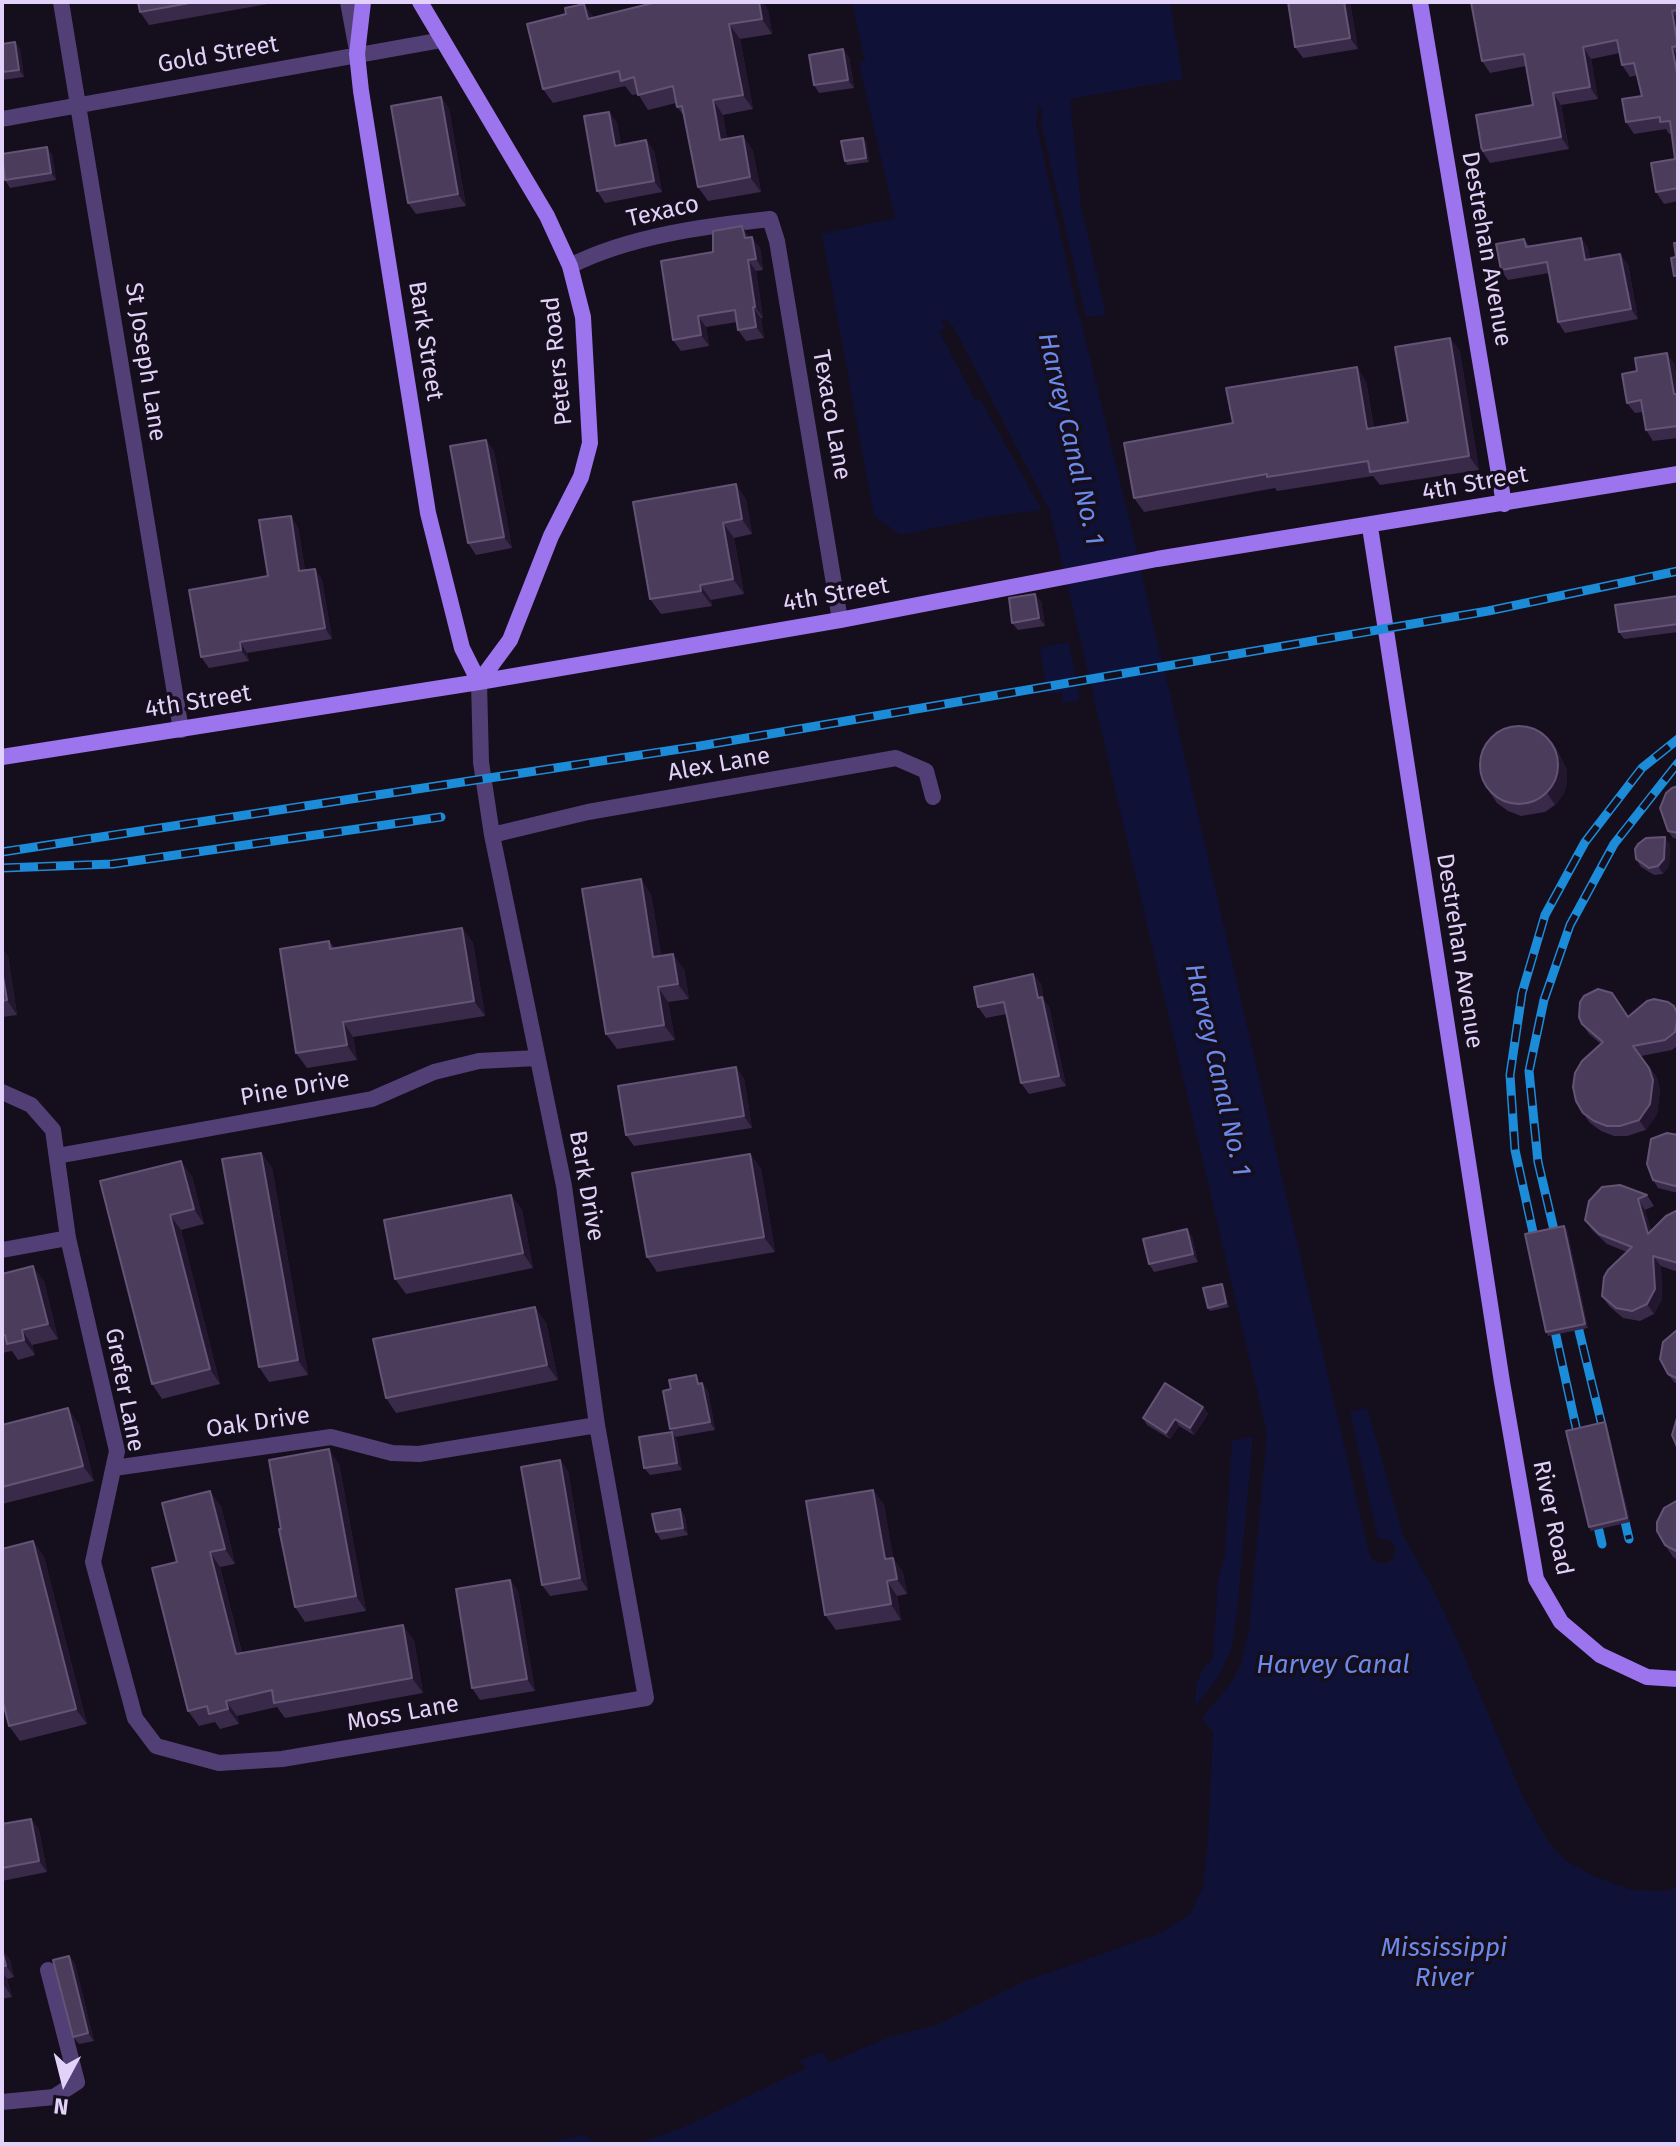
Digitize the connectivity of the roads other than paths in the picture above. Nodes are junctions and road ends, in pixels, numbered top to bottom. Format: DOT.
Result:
graph roads {
  1 [pos="61,2"];
  2 [pos="348,2"];
  3 [pos="363,2"];
  4 [pos="420,2"];
  5 [pos="1420,2"];
  6 [pos="442,40"];
  7 [pos="357,54"];
  8 [pos="78,105"];
  9 [pos="2,119"];
  10 [pos="770,219"];
  11 [pos="570,266"];
  12 [pos="1678,474"];
  13 [pos="1504,504"];
  14 [pos="1370,527"];
  15 [pos="840,620"];
  16 [pos="479,682"];
  17 [pos="181,730"];
  18 [pos="2,757"];
  19 [pos="933,797"];
  20 [pos="492,835"];
  21 [pos="537,1058"];
  22 [pos="2,1092"];
  23 [pos="57,1156"];
  24 [pos="68,1238"];
  25 [pos="2,1250"];
  26 [pos="1502,1382"];
  27 [pos="597,1425"];
  28 [pos="114,1468"];
  29 [pos="1678,1679"];
  30 [pos="646,1698"];
  31 [pos="169,1750"];
  32 [pos="48,1970"];
  33 [pos="2,2102"];
  1 -- 8 [label="street, St Joseph Lane"];
  2 -- 7 [label="street, Bark Street"];
  3 -- 7 [label="main road"];
  4 -- 6 [label="main road, Peters Road"];
  5 -- 13 [label="main road, Destrehan Avenue"];
  6 -- 7 [label="street, Gold Street"];
  6 -- 11 [label="main road, Peters Road"];
  7 -- 8 [label="street, Gold Street"];
  7 -- 16 [label="main road, Bark Street"];
  8 -- 9 [label="street, Gold Street"];
  8 -- 17 [label="street, St Joseph Lane"];
  10 -- 11 [label="street, Texaco"];
  10 -- 15 [label="street, Texaco Lane"];
  11 -- 16 [label="main road, Peters Road"];
  12 -- 13 [label="main road, 4th Street"];
  13 -- 14 [label="main road, 4th Street"];
  14 -- 15 [label="main road, 4th Street"];
  14 -- 26 [label="main road, Destrehan Avenue"];
  15 -- 16 [label="main road, 4th Street"];
  16 -- 17 [label="main road, 4th Street"];
  16 -- 20 [label="street, Bark Drive"];
  17 -- 18 [label="main road, 4th Street"];
  19 -- 20 [label="street, Alex Lane"];
  20 -- 21 [label="street, Bark Drive"];
  21 -- 23 [label="street, Pine Drive"];
  21 -- 27 [label="street, Bark Drive"];
  22 -- 23 [label="street, Grefer Lane"];
  23 -- 24 [label="street, Grefer Lane"];
  24 -- 25 [label="street"];
  24 -- 28 [label="street, Grefer Lane"];
  26 -- 29 [label="main road, River Road"];
  27 -- 28 [label="street, Oak Drive"];
  27 -- 30 [label="street, Bark Drive"];
  28 -- 31 [label="street, Grefer Lane"];
  30 -- 31 [label="street, Moss Lane"];
  32 -- 33 [label="street"];
}
